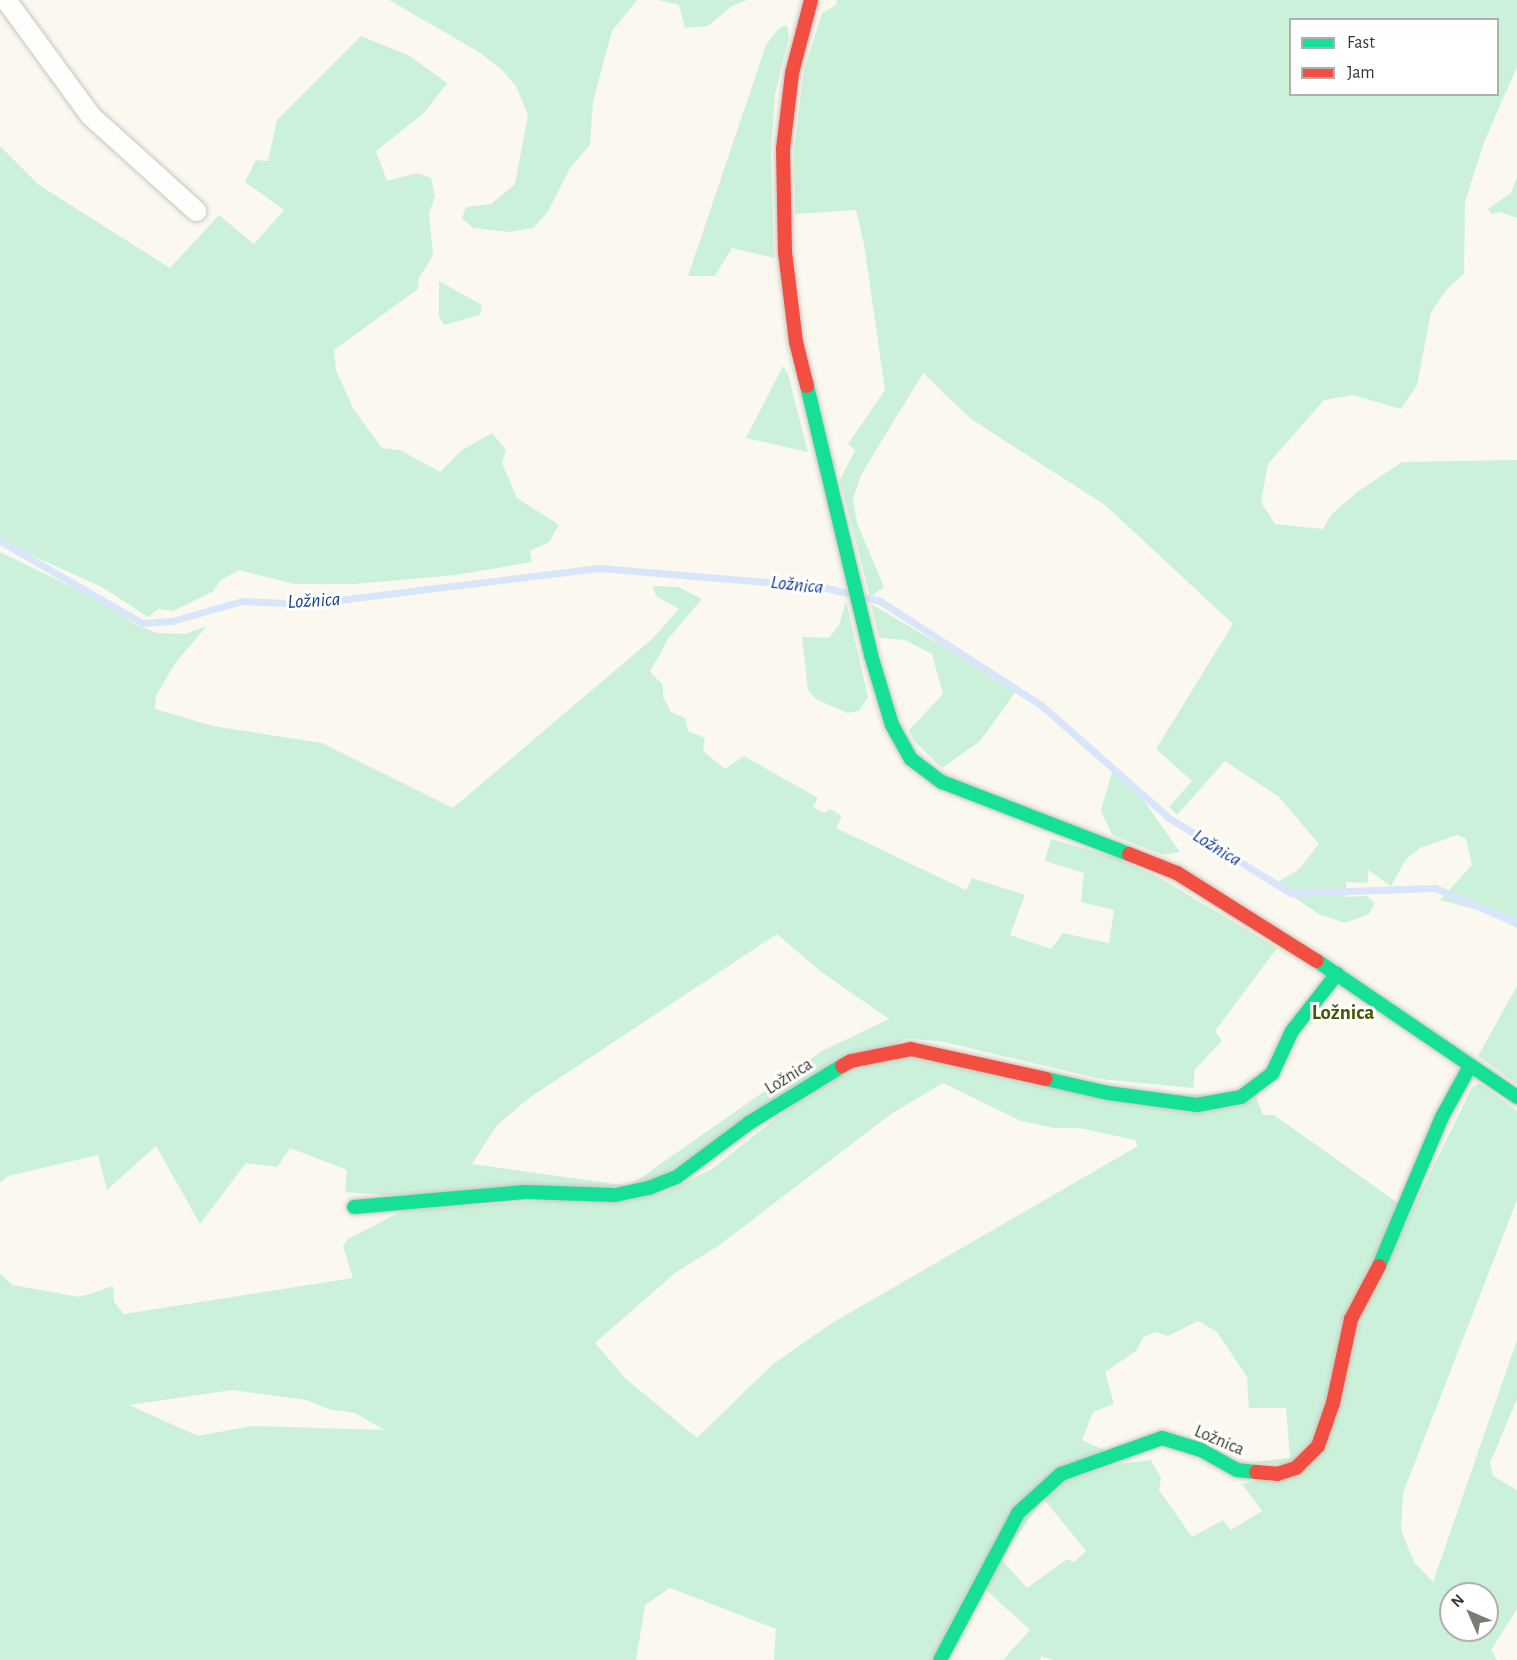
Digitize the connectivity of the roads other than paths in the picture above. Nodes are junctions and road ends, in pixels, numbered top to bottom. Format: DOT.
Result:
graph roads {
  1 [pos="6,0"];
  2 [pos="811,0"];
  3 [pos="196,212"];
  4 [pos="1337,974"];
  5 [pos="1470,1066"];
  6 [pos="1517,1097"];
  7 [pos="354,1207"];
  8 [pos="940,1660"];
  1 -- 3 [label="street"];
  2 -- 4 [label="street"];
  4 -- 5 [label="street"];
  4 -- 7 [label="street, Ložnica"];
  5 -- 6 [label="street"];
  5 -- 8 [label="street, Ložnica"];
}
